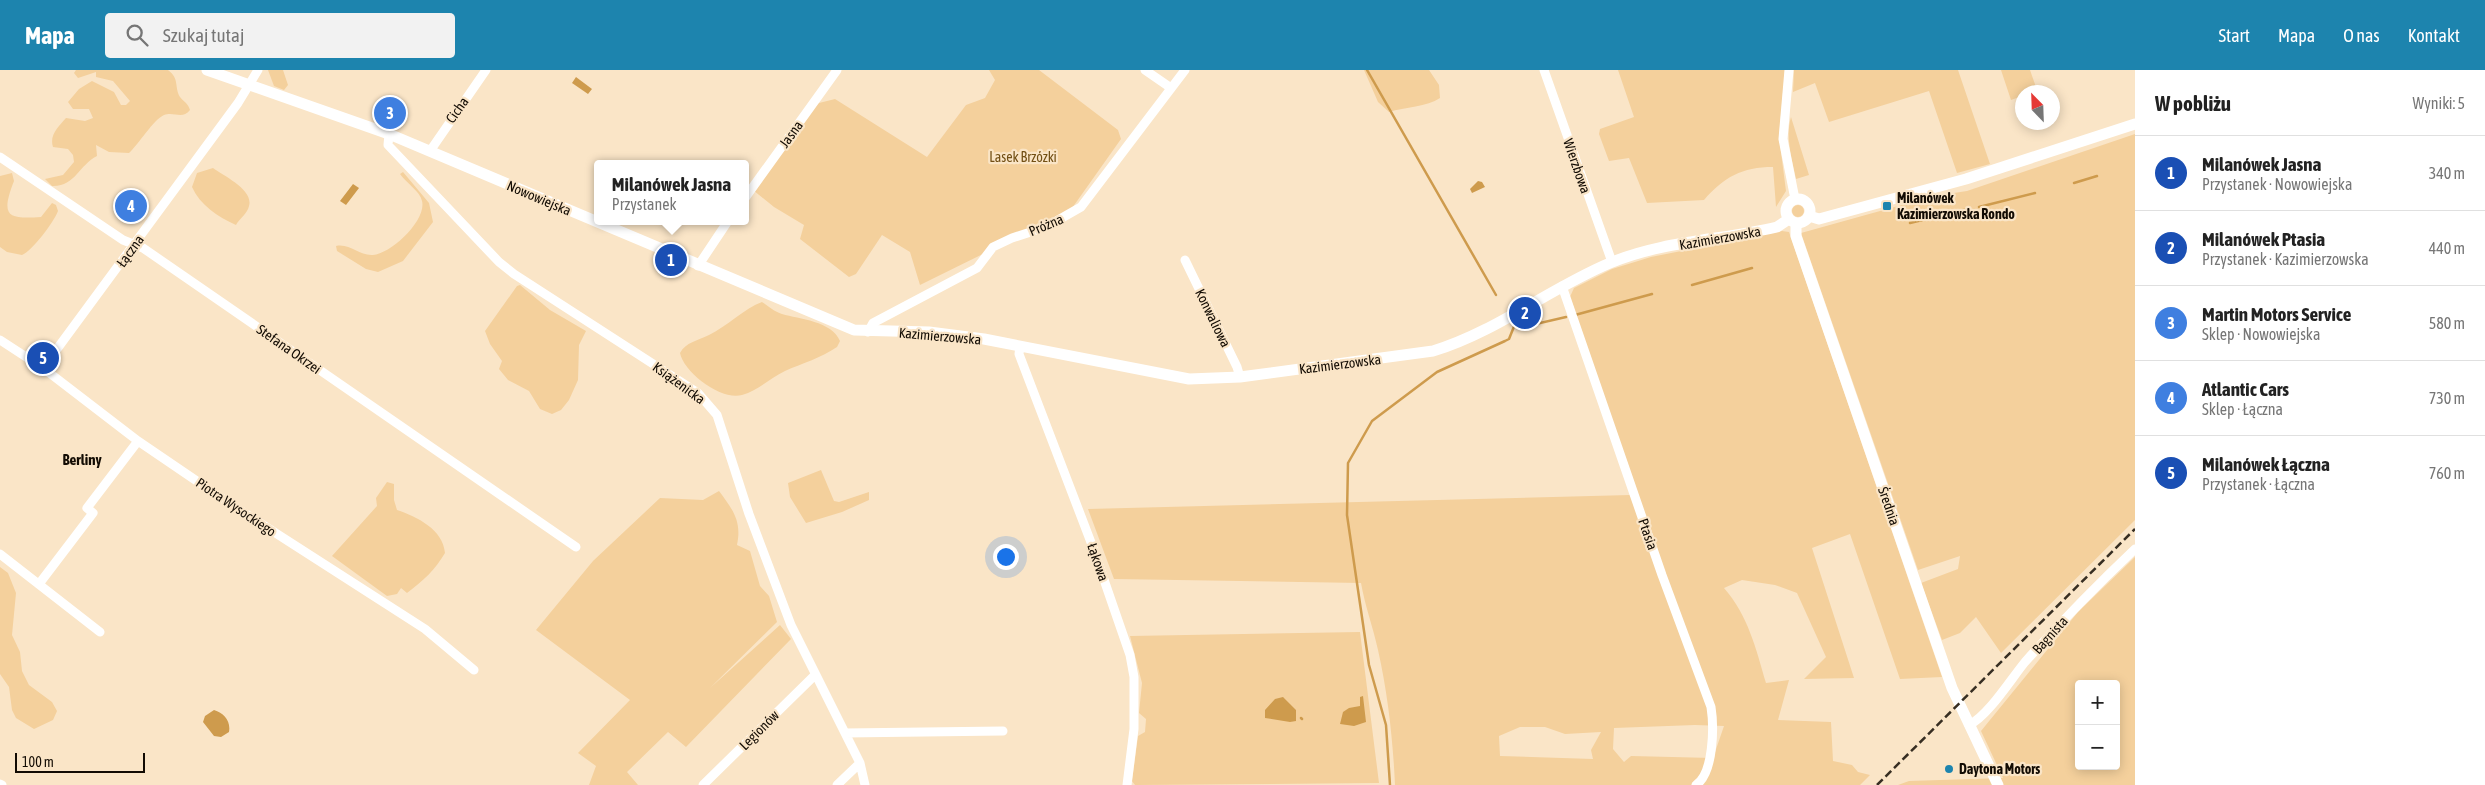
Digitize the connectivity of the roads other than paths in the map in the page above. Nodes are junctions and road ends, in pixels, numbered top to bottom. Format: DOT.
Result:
graph roads {
  1 [pos="208,70"];
  2 [pos="258,70"];
  3 [pos="486,70"];
  4 [pos="837,70"];
  5 [pos="1145,70"];
  6 [pos="1184,70"];
  7 [pos="1544,70"];
  8 [pos="1789,70"];
  9 [pos="250,85"];
  10 [pos="1171,88"];
  11 [pos="2135,124"];
  12 [pos="390,134"];
  13 [pos="430,151"];
  14 [pos="0,157"];
  15 [pos="749,192"];
  16 [pos="1796,199"];
  17 [pos="1809,216"];
  18 [pos="594,221"];
  19 [pos="1793,221"];
  20 [pos="602,225"];
  21 [pos="725,225"];
  22 [pos="135,244"];
  23 [pos="1184,260"];
  24 [pos="1612,262"];
  25 [pos="698,266"];
  26 [pos="1562,286"];
  27 [pos="868,332"];
  28 [pos="0,340"];
  29 [pos="1020,346"];
  30 [pos="43,368"];
  31 [pos="1240,376"];
  32 [pos="138,441"];
  33 [pos="576,547"];
  34 [pos="2135,549"];
  35 [pos="0,554"];
  36 [pos="39,584"];
  37 [pos="100,632"];
  38 [pos="474,670"];
  39 [pos="815,674"];
  40 [pos="1969,725"];
  41 [pos="1003,730"];
  42 [pos="845,733"];
  43 [pos="860,763"];
  44 [pos="1698,784"];
  45 [pos="703,785"];
  46 [pos="837,785"];
  47 [pos="864,785"];
  48 [pos="1126,785"];
  49 [pos="1998,785"];
  1 -- 9 [label="street, Nowowiejska"];
  2 -- 9 [label="street, Łączna"];
  3 -- 13 [label="street, Cicha"];
  4 -- 15 [label="street, Jasna"];
  5 -- 10 [label="street"];
  6 -- 10 [label="street, Próżna"];
  7 -- 24 [label="street, Wierzbowa"];
  8 -- 16 [label="street"];
  9 -- 12 [label="street, Nowowiejska"];
  9 -- 22 [label="street, Łączna"];
  10 -- 27 [label="street, Próżna"];
  11 -- 17 [label="street"];
  12 -- 13 [label="street, Nowowiejska"];
  12 -- 39 [label="street, Książenicka"];
  13 -- 18 [label="street, Nowowiejska"];
  14 -- 22 [label="street, Stefana Okrzei"];
  16 -- 17 [label="street"];
  16 -- 19 [label="street"];
  17 -- 19 [label="street"];
  19 -- 24 [label="street, Kazimierzowska"];
  19 -- 40 [label="street, Średnia"];
  20 -- 25 [label="street, Nowowiejska"];
  21 -- 25 [label="street"];
  22 -- 30 [label="street, Łączna"];
  22 -- 33 [label="street, Stefana Okrzei"];
  23 -- 31 [label="street, Konwaliowa"];
  24 -- 26 [label="street, Kazimierzowska"];
  25 -- 27 [label="street, Nowowiejska"];
  26 -- 31 [label="street, Kazimierzowska"];
  26 -- 44 [label="street, Ptasia"];
  27 -- 29 [label="street, Kazimierzowska"];
  28 -- 30 [label="street, Piotra Wysockiego"];
  29 -- 31 [label="street, Kazimierzowska"];
  29 -- 48 [label="street, Łąkowa"];
  30 -- 32 [label="street, Piotra Wysockiego"];
  32 -- 36 [label="street"];
  32 -- 38 [label="street, Piotra Wysockiego"];
  34 -- 40 [label="street, Bagnista"];
  35 -- 36 [label="street"];
  36 -- 37 [label="street"];
  39 -- 42 [label="street, Książenicka"];
  39 -- 45 [label="street, Legionów"];
  40 -- 49 [label="street, Średnia"];
  41 -- 42 [label="street"];
  42 -- 43 [label="street, Książenicka"];
  43 -- 46 [label="street"];
  43 -- 47 [label="street, Książenicka"];
}
